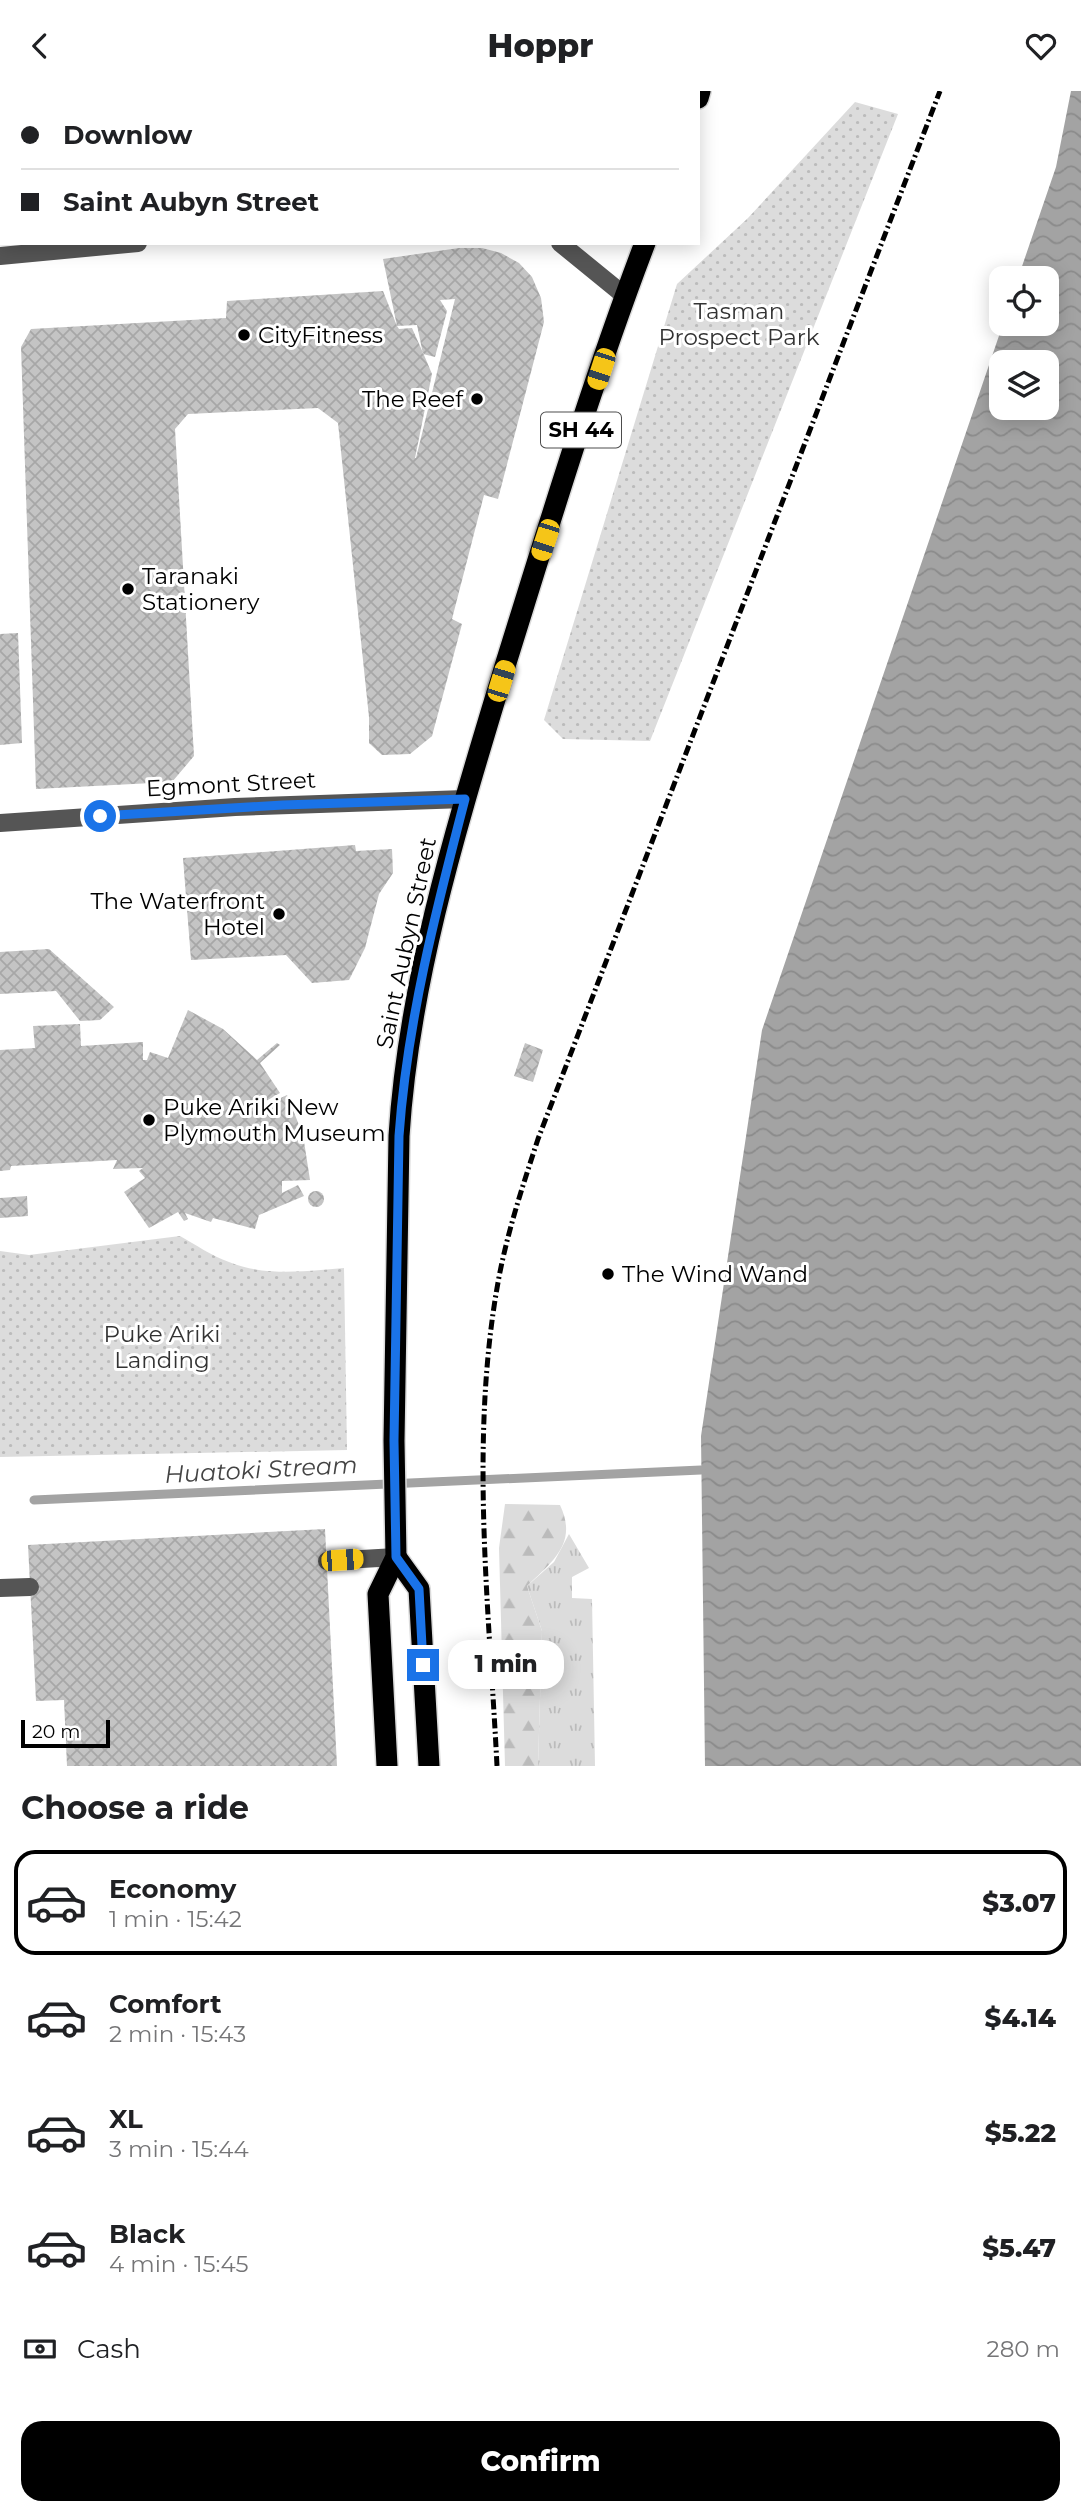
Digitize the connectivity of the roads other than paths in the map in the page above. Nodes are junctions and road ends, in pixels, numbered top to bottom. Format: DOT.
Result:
graph roads {
  1 [pos="117,245"];
  2 [pos="562,245"];
  3 [pos="644,245"];
  4 [pos="0,256"];
  5 [pos="625,296"];
  6 [pos="465,799"];
  7 [pos="0,823"];
  8 [pos="396,1557"];
  9 [pos="327,1561"];
  10 [pos="30,1587"];
  11 [pos="0,1588"];
  12 [pos="387,1766"];
  13 [pos="429,1766"];
  1 -- 4 [label="street"];
  2 -- 5 [label="street"];
  3 -- 5 [label="highway, Saint Aubyn Street / SH 44"];
  5 -- 6 [label="highway, Saint Aubyn Street / SH 44"];
  6 -- 7 [label="street, Egmont Street"];
  6 -- 8 [label="highway, Saint Aubyn Street / SH 44"];
  8 -- 9 [label="street"];
  8 -- 12 [label="highway, Saint Aubyn Street / SH 44"];
  8 -- 13 [label="highway"];
  10 -- 11 [label="street"];
}
